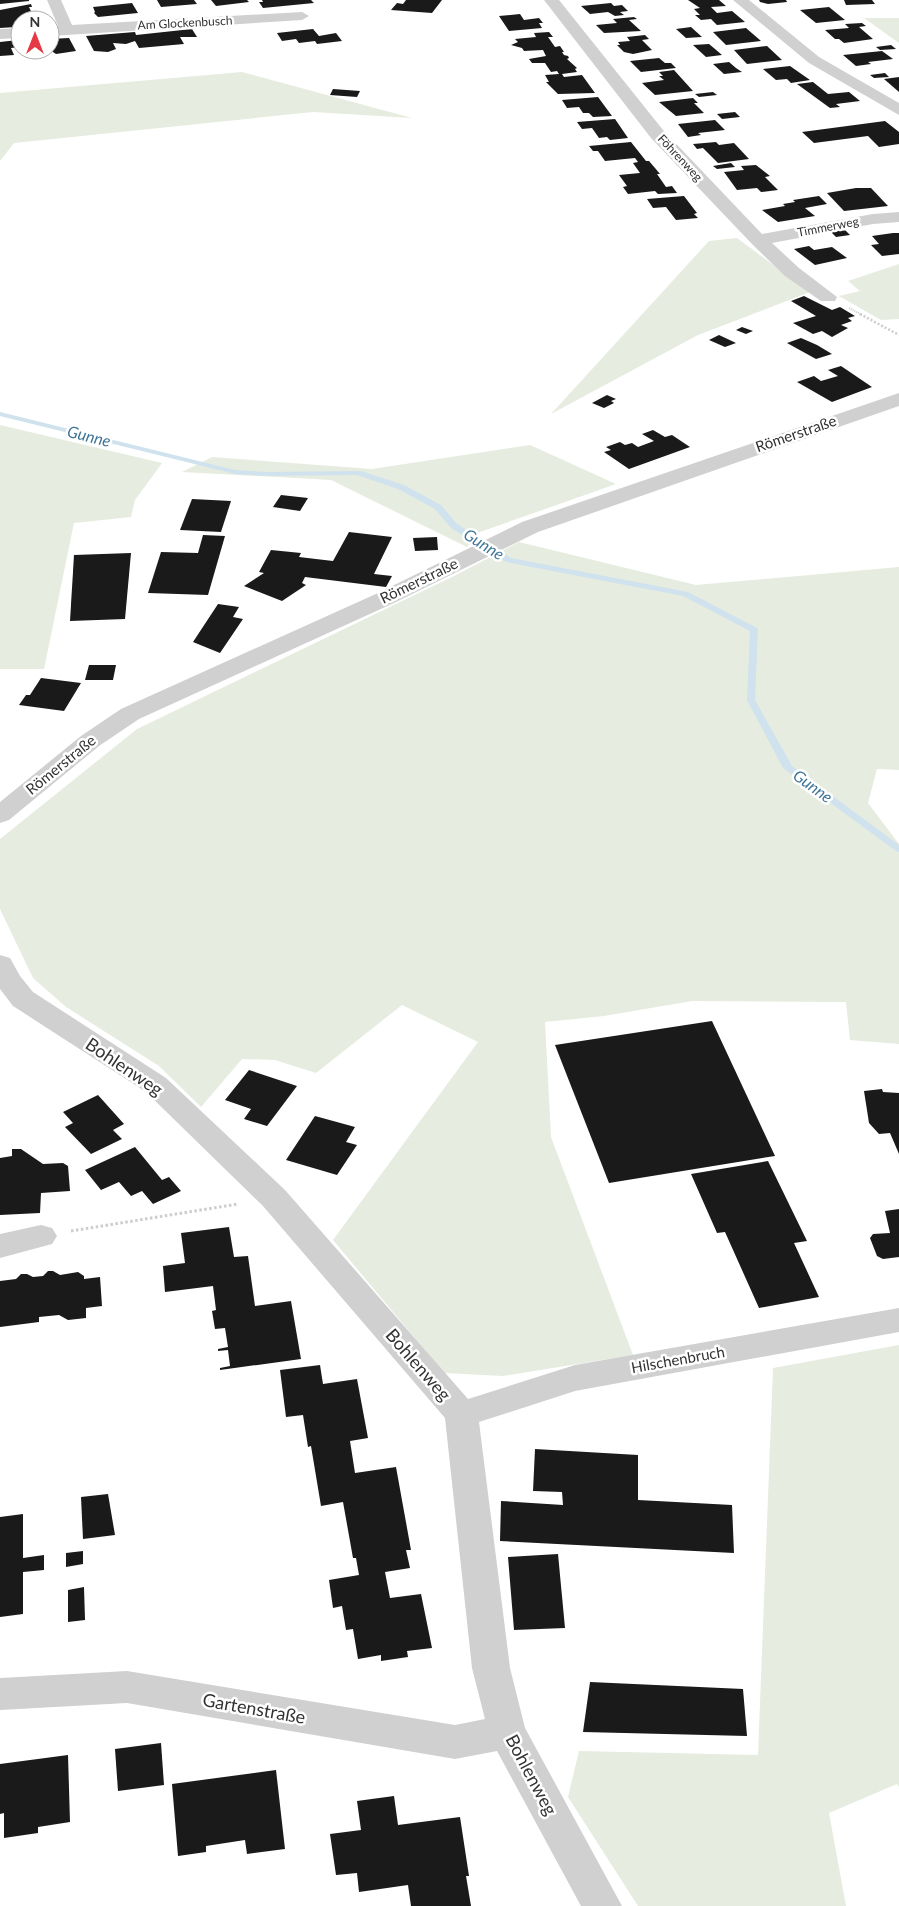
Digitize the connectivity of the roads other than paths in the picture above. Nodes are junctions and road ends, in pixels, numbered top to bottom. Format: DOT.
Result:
graph roads {
  1 [pos="54,0"];
  2 [pos="551,0"];
  3 [pos="740,0"];
  4 [pos="302,16"];
  5 [pos="60,30"];
  6 [pos="67,30"];
  7 [pos="899,110"];
  8 [pos="899,217"];
  9 [pos="758,240"];
  10 [pos="828,297"];
  11 [pos="899,399"];
  12 [pos="0,815"];
  13 [pos="0,964"];
  14 [pos="41,1236"];
  15 [pos="0,1246"];
  16 [pos="899,1320"];
  17 [pos="461,1414"];
  18 [pos="0,1694"];
  19 [pos="506,1732"];
  20 [pos="602,1906"];
  1 -- 6 [label="street"];
  2 -- 9 [label="street, Föhrenweg"];
  3 -- 7 [label="street"];
  4 -- 6 [label="street, Am Glockenbusch"];
  5 -- 6 [label="street, Am Glockenbusch"];
  8 -- 9 [label="street, Timmerweg"];
  9 -- 10 [label="street, Föhrenweg"];
  11 -- 12 [label="street, Römerstraße"];
  13 -- 17 [label="street, Bohlenweg"];
  14 -- 15 [label="street"];
  16 -- 17 [label="street, Hilschenbruch"];
  17 -- 19 [label="street, Bohlenweg"];
  18 -- 19 [label="street, Gartenstraße"];
  19 -- 20 [label="street, Bohlenweg"];
}
